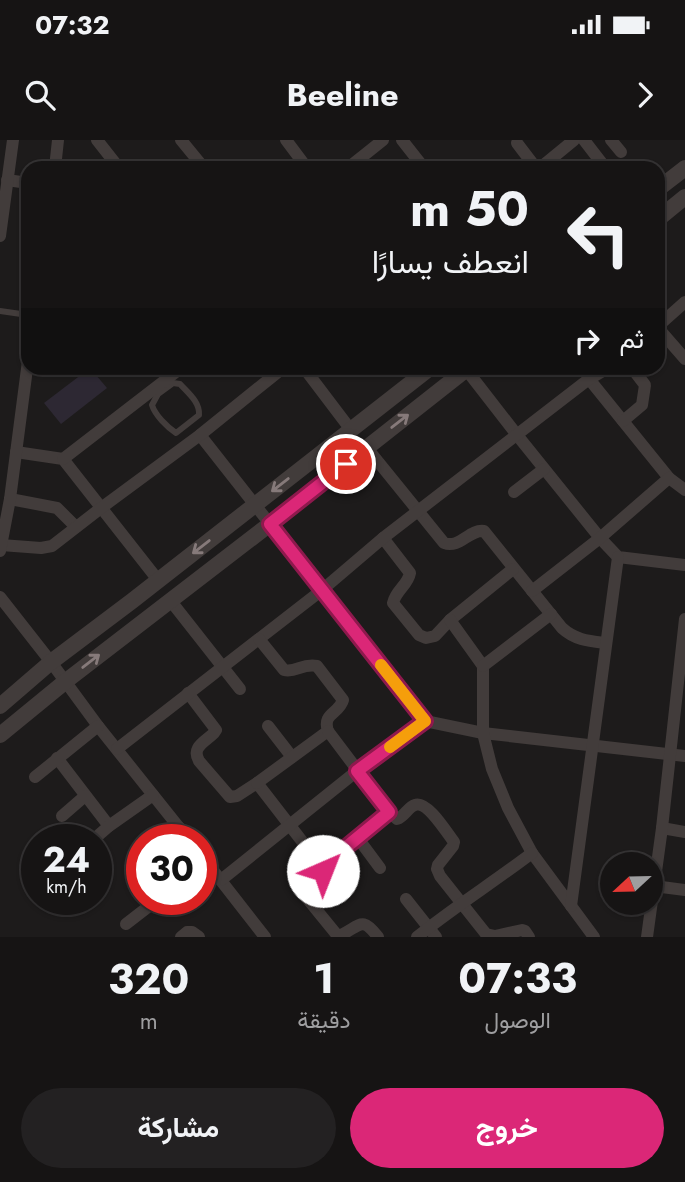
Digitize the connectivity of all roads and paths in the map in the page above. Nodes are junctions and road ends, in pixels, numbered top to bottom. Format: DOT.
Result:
graph roads {
  1 [pos="13,140"];
  2 [pos="58,140"];
  3 [pos="97,140"];
  4 [pos="181,140"];
  5 [pos="286,140"];
  6 [pos="383,140"];
  7 [pos="402,140"];
  8 [pos="611,140"];
  9 [pos="575,141"];
  10 [pos="517,143"];
  11 [pos="621,152"];
  12 [pos="56,161"];
  13 [pos="114,161"];
  14 [pos="198,161"];
  15 [pos="301,161"];
  16 [pos="357,161"];
  17 [pos="418,161"];
  18 [pos="532,161"];
  19 [pos="548,161"];
  20 [pos="598,161"];
  21 [pos="685,168"];
  22 [pos="7,180"];
  23 [pos="21,182"];
  24 [pos="665,184"];
  25 [pos="685,197"];
  26 [pos="665,213"];
  27 [pos="0,236"];
  28 [pos="685,302"];
  29 [pos="0,311"];
  30 [pos="21,314"];
  31 [pos="665,321"];
  32 [pos="665,335"];
  33 [pos="685,359"];
  34 [pos="26,375"];
  35 [pos="174,375"];
  36 [pos="273,375"];
  37 [pos="309,375"];
  38 [pos="421,375"];
  39 [pos="457,375"];
  40 [pos="471,375"];
  41 [pos="596,375"];
  42 [pos="637,375"];
  43 [pos="589,379"];
  44 [pos="160,388"];
  45 [pos="191,422"];
  46 [pos="623,422"];
  47 [pos="351,430"];
  48 [pos="200,435"];
  49 [pos="517,435"];
  50 [pos="367,448"];
  51 [pos="16,452"];
  52 [pos="64,459"];
  53 [pos="544,469"];
  54 [pos="670,478"];
  55 [pos="685,490"];
  56 [pos="514,492"];
  57 [pos="10,499"];
  58 [pos="254,505"];
  59 [pos="101,508"];
  60 [pos="418,512"];
  61 [pos="270,524"];
  62 [pos="76,527"];
  63 [pos="383,538"];
  64 [pos="600,538"];
  65 [pos="1,545"];
  66 [pos="0,552"];
  67 [pos="618,557"];
  68 [pos="685,565"];
  69 [pos="513,569"];
  70 [pos="158,580"];
  71 [pos="322,590"];
  72 [pos="533,591"];
  73 [pos="0,597"];
  74 [pos="170,600"];
  75 [pos="551,614"];
  76 [pos="685,619"];
  77 [pos="450,620"];
  78 [pos="259,639"];
  79 [pos="606,643"];
  80 [pos="682,660"];
  81 [pos="51,662"];
  82 [pos="483,666"];
  83 [pos="223,667"];
  84 [pos="66,681"];
  85 [pos="240,689"];
  86 [pos="188,693"];
  87 [pos="0,706"];
  88 [pos="425,721"];
  89 [pos="98,726"];
  90 [pos="268,726"];
  91 [pos="328,731"];
  92 [pos="483,733"];
  93 [pos="0,734"];
  94 [pos="593,746"];
  95 [pos="117,749"];
  96 [pos="670,755"];
  97 [pos="685,756"];
  98 [pos="292,757"];
  99 [pos="58,758"];
  100 [pos="357,771"];
  101 [pos="35,777"];
  102 [pos="257,783"];
  103 [pos="153,794"];
  104 [pos="85,796"];
  105 [pos="389,812"];
  106 [pos="62,816"];
  107 [pos="107,824"];
  108 [pos="112,824"];
  109 [pos="177,824"];
  110 [pos="290,826"];
  111 [pos="662,828"];
  112 [pos="685,832"];
  113 [pos="357,837"];
  114 [pos="659,852"];
  115 [pos="532,853"];
  116 [pos="322,867"];
  117 [pos="380,868"];
  118 [pos="217,876"];
  119 [pos="221,880"];
  120 [pos="663,888"];
  121 [pos="685,890"];
  122 [pos="406,899"];
  123 [pos="462,902"];
  124 [pos="571,906"];
  125 [pos="138,915"];
  126 [pos="651,915"];
  127 [pos="126,924"];
  128 [pos="432,932"];
  129 [pos="262,933"];
  130 [pos="181,937"];
  131 [pos="199,937"];
  132 [pos="248,937"];
  133 [pos="378,937"];
  134 [pos="417,937"];
  135 [pos="529,937"];
  136 [pos="594,937"];
  137 [pos="648,937"];
  1 -- 22 [label="street"];
  2 -- 12 [label="street"];
  3 -- 13 [label="street"];
  4 -- 14 [label="street"];
  5 -- 15 [label="street"];
  6 -- 16 [label="street"];
  7 -- 17 [label="street"];
  8 -- 11 [label="street"];
  9 -- 19 [label="street"];
  9 -- 20 [label="street"];
  10 -- 18 [label="street"];
  21 -- 24 [label="street"];
  22 -- 23 [label="street"];
  22 -- 27 [label="street"];
  25 -- 26 [label="street"];
  28 -- 31 [label="street"];
  29 -- 30 [label="lane"];
  32 -- 33 [label="street"];
  34 -- 51 [label="street"];
  35 -- 44 [label="street"];
  36 -- 48 [label="street"];
  37 -- 47 [label="street"];
  38 -- 47 [label="street"];
  50 -- 39 [label="street, one-way"];
  40 -- 49 [label="street"];
  41 -- 43 [label="street"];
  42 -- 46 [label="street"];
  43 -- 46 [label="street"];
  43 -- 49 [label="street"];
  44 -- 45 [label="lane"];
  44 -- 45 [label="lane"];
  44 -- 52 [label="street"];
  45 -- 48 [label="lane"];
  46 -- 54 [label="street"];
  47 -- 58 [label="street, one-way"];
  48 -- 58 [label="street"];
  48 -- 59 [label="street"];
  49 -- 53 [label="street"];
  49 -- 60 [label="street"];
  50 -- 60 [label="street"];
  50 -- 61 [label="street"];
  51 -- 52 [label="street"];
  51 -- 57 [label="street"];
  52 -- 59 [label="street"];
  53 -- 56 [label="street"];
  53 -- 64 [label="street"];
  54 -- 55 [label="street"];
  54 -- 64 [label="street"];
  57 -- 62 [label="street"];
  57 -- 65 [label="street"];
  58 -- 61 [label="street"];
  58 -- 70 [label="street, one-way"];
  59 -- 62 [label="street"];
  59 -- 70 [label="street"];
  60 -- 63 [label="street"];
  60 -- 69 [label="street"];
  61 -- 71 [label="street"];
  61 -- 74 [label="street"];
  62 -- 65 [label="street"];
  63 -- 71 [label="street"];
  63 -- 77 [label="street"];
  64 -- 67 [label="street"];
  64 -- 72 [label="street"];
  65 -- 66 [label="street"];
  67 -- 68 [label="street"];
  67 -- 79 [label="street"];
  69 -- 72 [label="street"];
  69 -- 77 [label="street"];
  70 -- 81 [label="street"];
  71 -- 78 [label="street"];
  71 -- 88 [label="street"];
  72 -- 75 [label="street"];
  73 -- 81 [label="street"];
  74 -- 83 [label="street"];
  84 -- 74 [label="street, one-way"];
  75 -- 79 [label="street"];
  75 -- 82 [label="street"];
  76 -- 80 [label="street"];
  77 -- 82 [label="street"];
  78 -- 83 [label="street"];
  78 -- 91 [label="street"];
  79 -- 94 [label="street"];
  80 -- 96 [label="street"];
  81 -- 84 [label="street"];
  81 -- 87 [label="street"];
  82 -- 92 [label="street"];
  83 -- 85 [label="street"];
  83 -- 86 [label="street"];
  84 -- 89 [label="street"];
  84 -- 93 [label="street"];
  86 -- 95 [label="street"];
  86 -- 102 [label="street"];
  88 -- 92 [label="street"];
  88 -- 100 [label="street"];
  89 -- 95 [label="street"];
  89 -- 99 [label="street"];
  90 -- 98 [label="street"];
  91 -- 98 [label="street"];
  91 -- 100 [label="street"];
  92 -- 94 [label="street"];
  92 -- 115 [label="street"];
  94 -- 96 [label="street"];
  94 -- 124 [label="street"];
  95 -- 103 [label="street"];
  96 -- 97 [label="street"];
  96 -- 111 [label="street"];
  98 -- 102 [label="street"];
  99 -- 101 [label="street"];
  99 -- 104 [label="street"];
  100 -- 105 [label="street"];
  100 -- 110 [label="street"];
  102 -- 110 [label="street"];
  103 -- 108 [label="street"];
  103 -- 109 [label="street"];
  104 -- 106 [label="street"];
  104 -- 107 [label="street"];
  105 -- 113 [label="street"];
  105 -- 123 [label="street"];
  110 -- 116 [label="street"];
  110 -- 119 [label="street"];
  111 -- 112 [label="street"];
  111 -- 114 [label="street"];
  113 -- 116 [label="street"];
  113 -- 117 [label="street"];
  115 -- 123 [label="street"];
  115 -- 124 [label="street"];
  116 -- 133 [label="street"];
  118 -- 119 [label="street"];
  119 -- 129 [label="street"];
  120 -- 121 [label="street"];
  122 -- 128 [label="street"];
  123 -- 128 [label="street"];
  123 -- 135 [label="street"];
  124 -- 136 [label="street"];
  125 -- 127 [label="street"];
  126 -- 137 [label="street"];
  128 -- 134 [label="street"];
  129 -- 132 [label="street"];
  130 -- 131 [label="street"];
}
